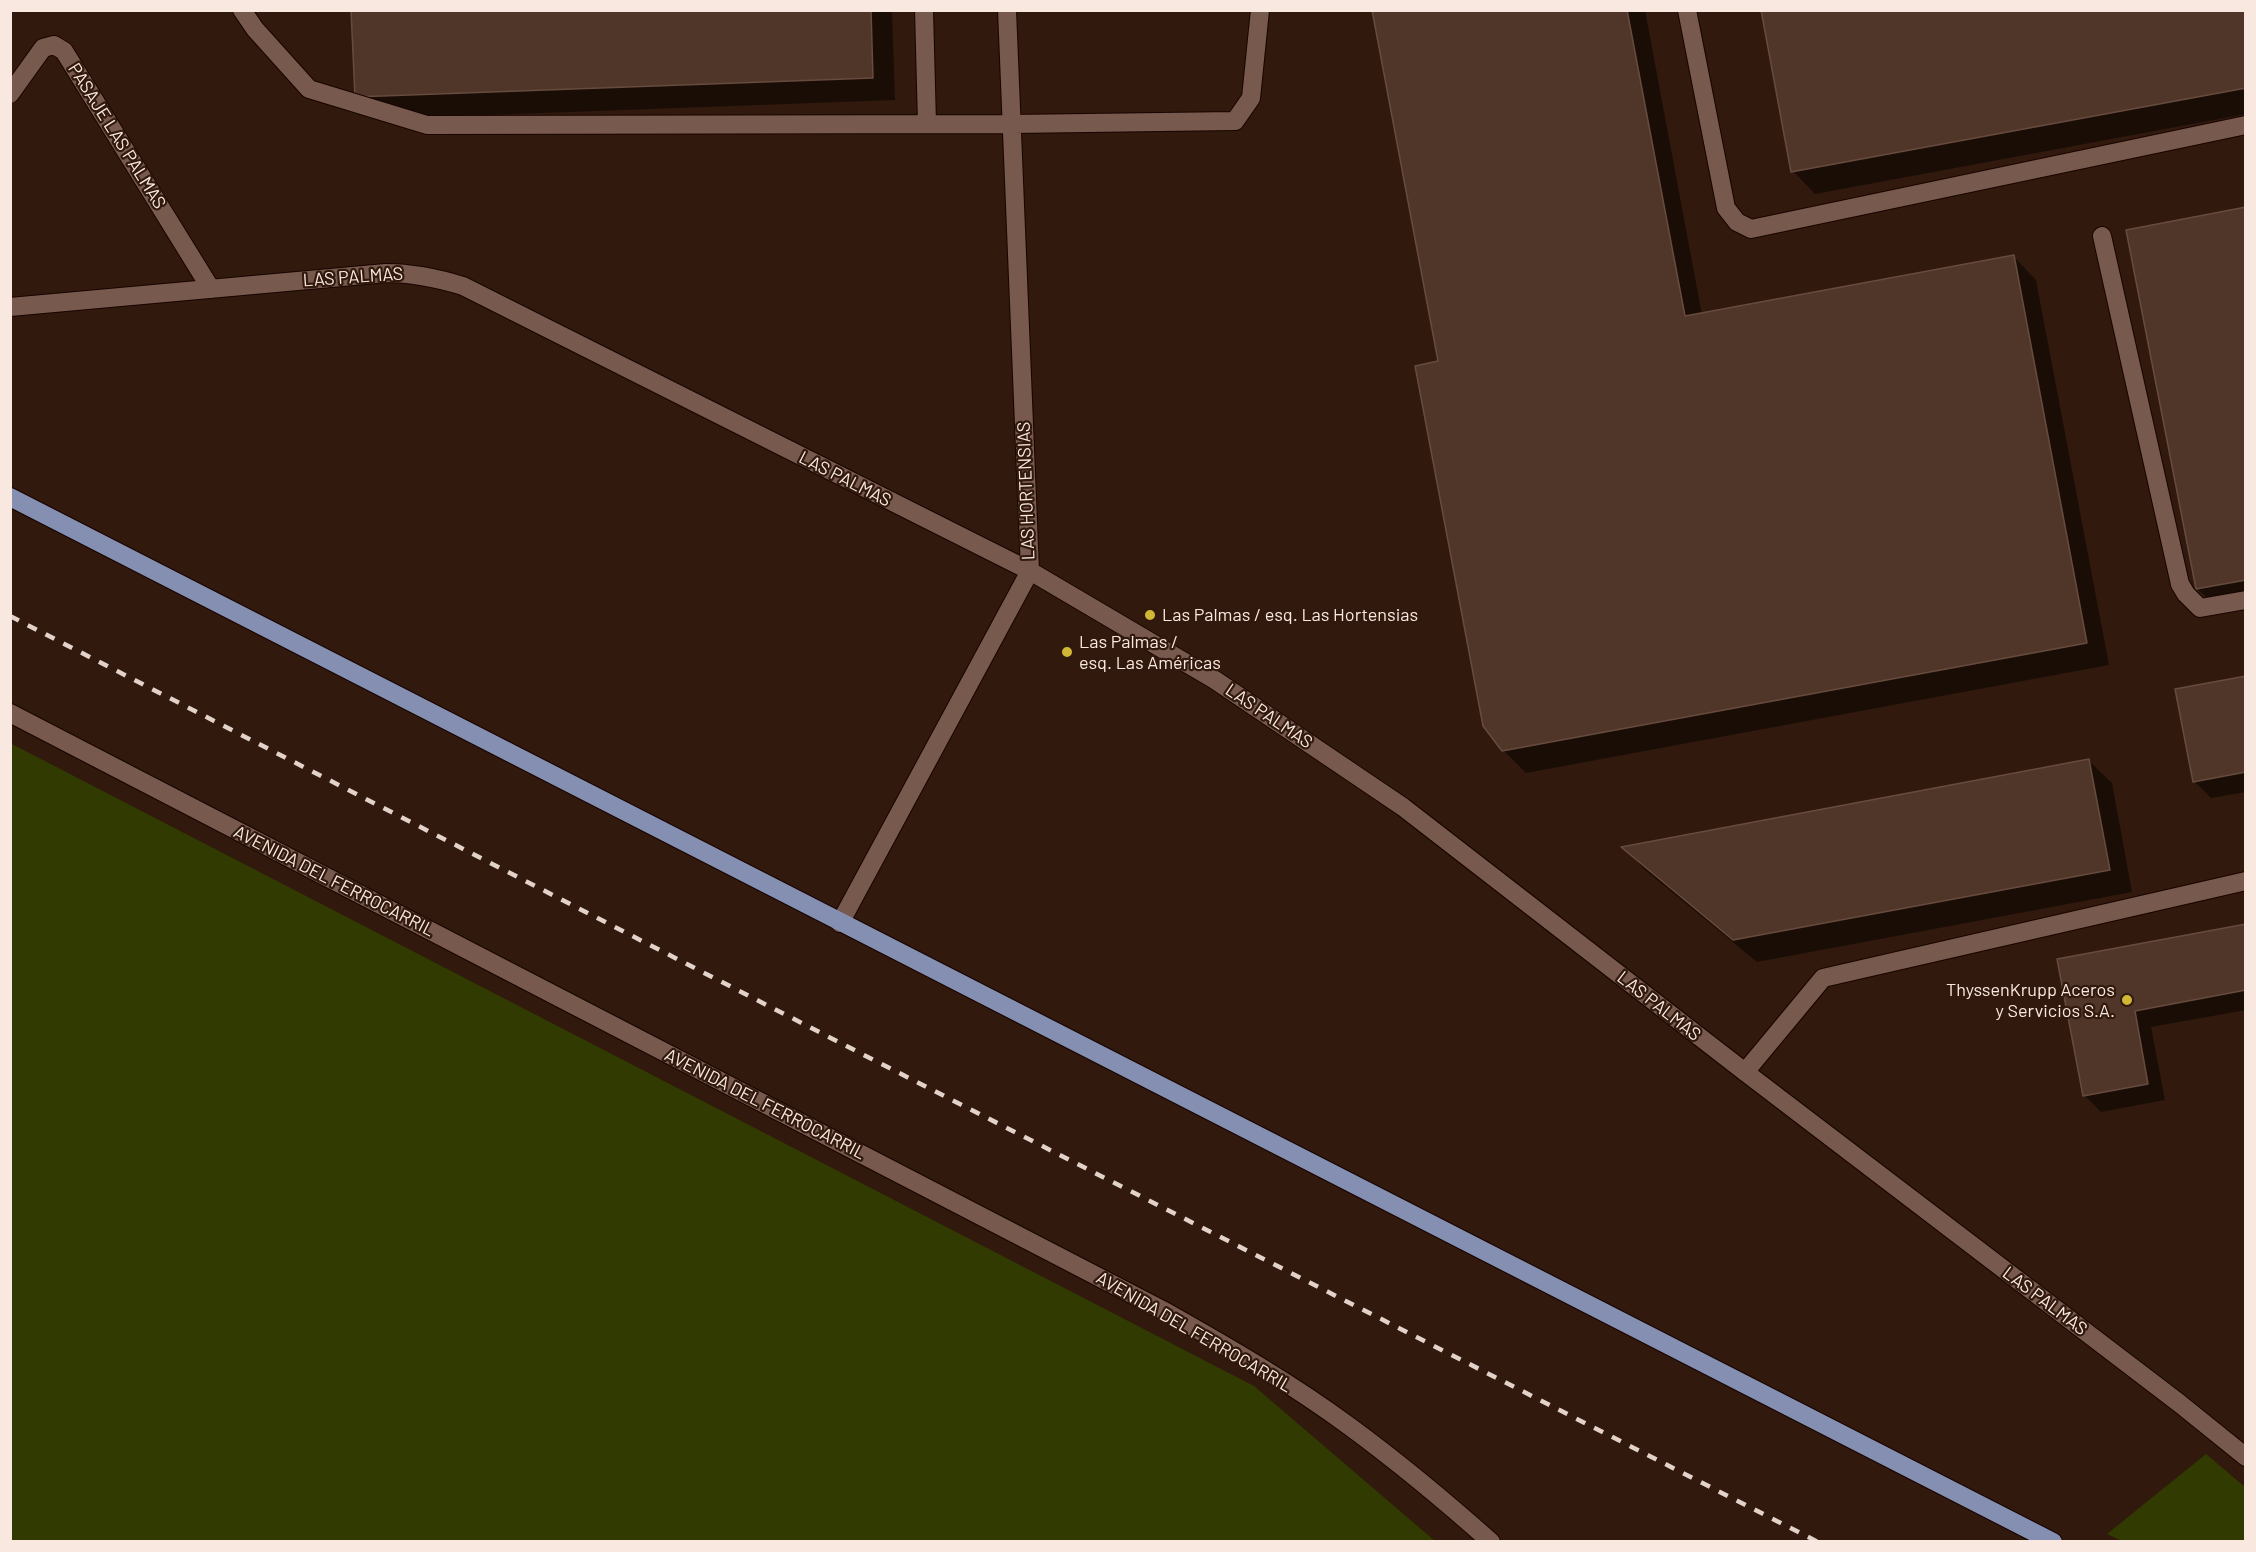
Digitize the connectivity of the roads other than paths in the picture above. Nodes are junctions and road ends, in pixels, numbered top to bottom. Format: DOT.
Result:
graph roads {
  1 [pos="242,10"];
  2 [pos="924,10"];
  3 [pos="1007,10"];
  4 [pos="1260,10"];
  5 [pos="1687,10"];
  6 [pos="10,94"];
  7 [pos="927,124"];
  8 [pos="1012,124"];
  9 [pos="2246,125"];
  10 [pos="2102,236"];
  11 [pos="211,288"];
  12 [pos="10,307"];
  13 [pos="10,497"];
  14 [pos="1030,571"];
  15 [pos="2246,600"];
  16 [pos="10,713"];
  17 [pos="2246,881"];
  18 [pos="840,923"];
  19 [pos="1745,1072"];
  20 [pos="2246,1457"];
  21 [pos="1491,1542"];
  22 [pos="2053,1542"];
  1 -- 7 [label="street"];
  2 -- 7 [label="street"];
  3 -- 8 [label="street, LAS HORTENSIAS"];
  4 -- 8 [label="street"];
  5 -- 9 [label="street"];
  6 -- 11 [label="street, PASAJE LAS PALMAS"];
  7 -- 8 [label="street"];
  8 -- 14 [label="street, LAS HORTENSIAS"];
  10 -- 15 [label="street"];
  11 -- 12 [label="street, LAS PALMAS"];
  11 -- 14 [label="street, LAS PALMAS"];
  13 -- 18 [label="main road"];
  14 -- 18 [label="street, LAS HORTENSIAS"];
  14 -- 19 [label="street, LAS PALMAS"];
  16 -- 21 [label="street, AVENIDA DEL FERROCARRIL"];
  17 -- 19 [label="street"];
  18 -- 22 [label="main road"];
  19 -- 20 [label="street, LAS PALMAS"];
}
